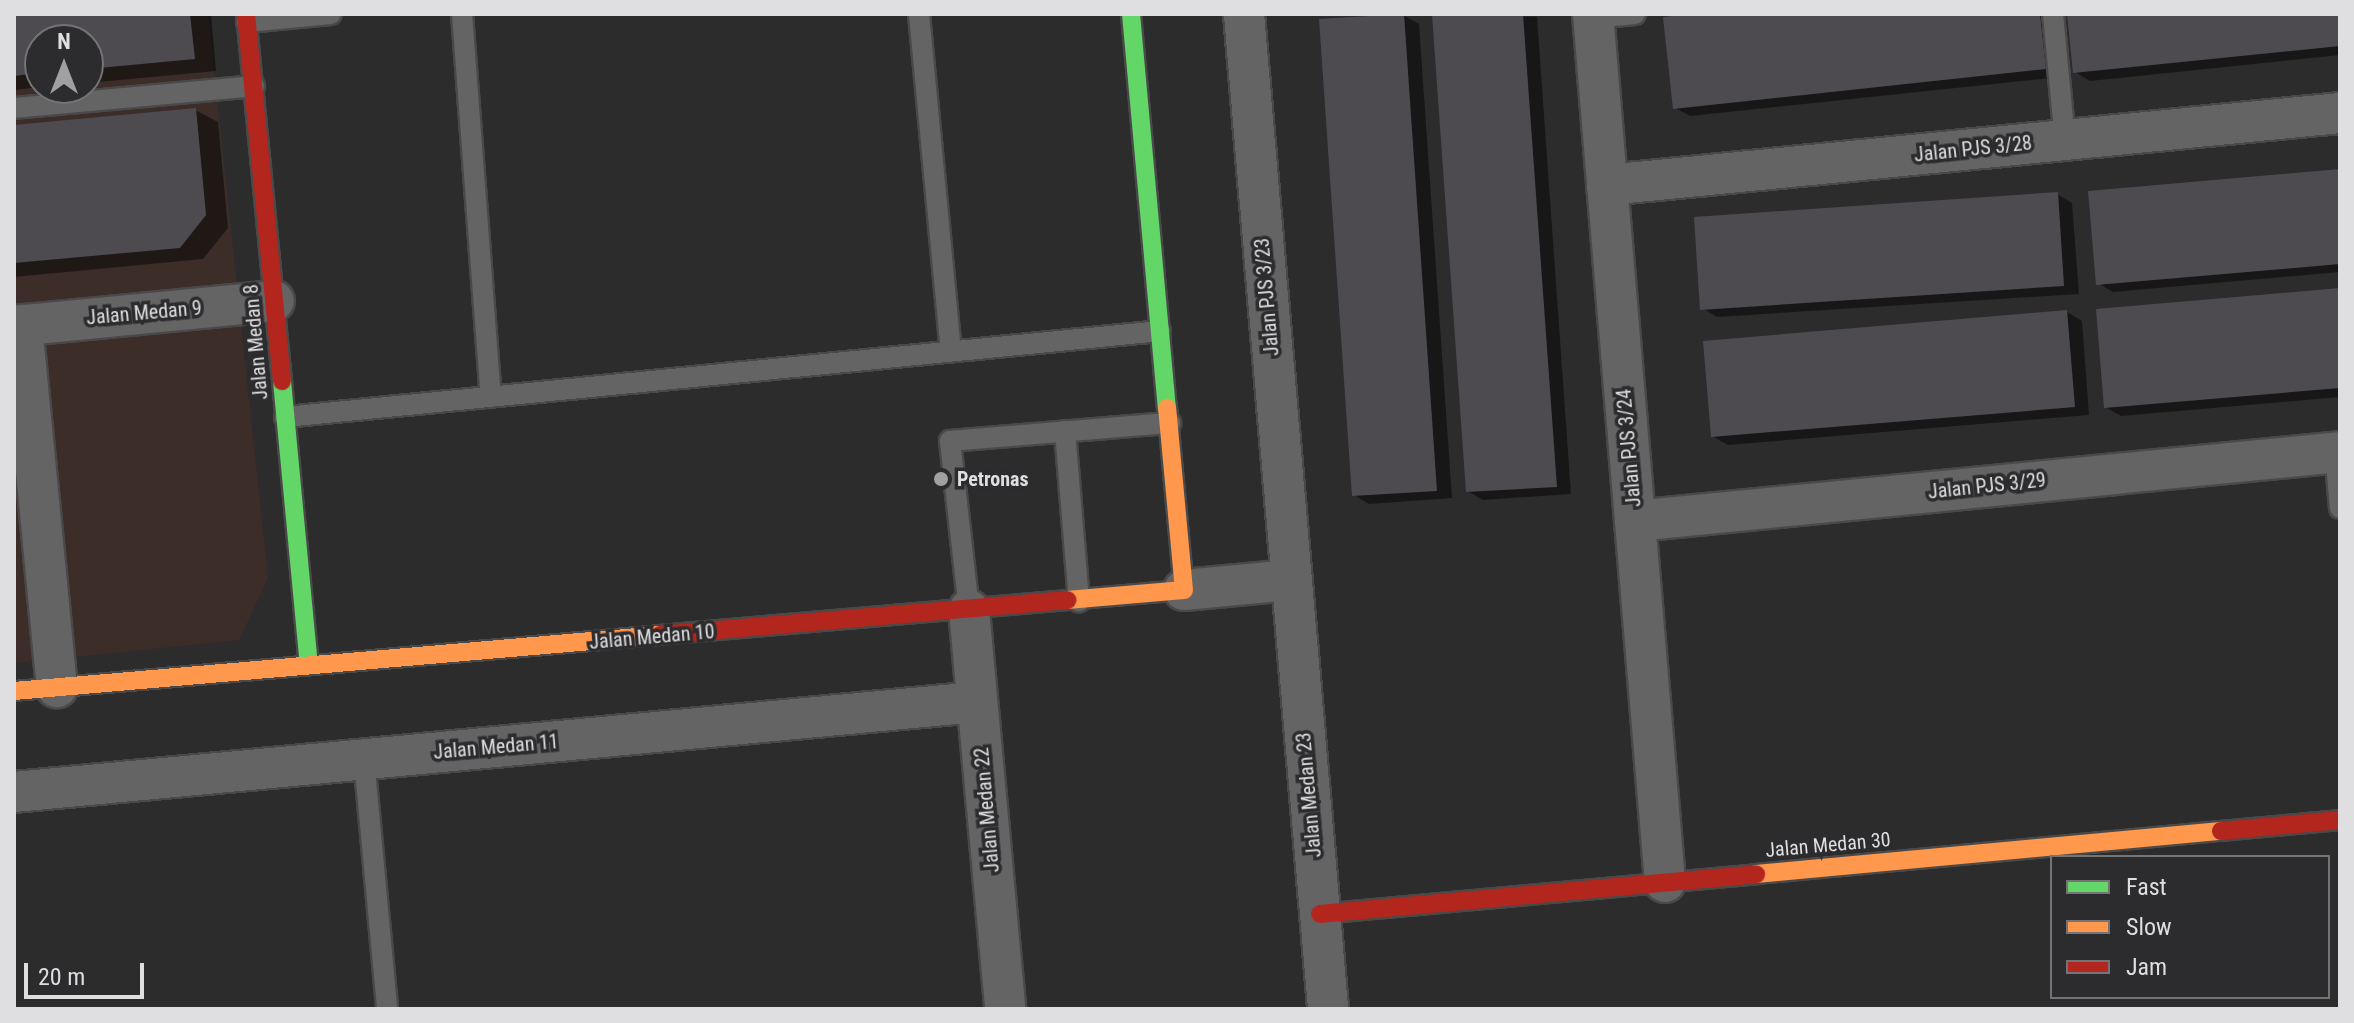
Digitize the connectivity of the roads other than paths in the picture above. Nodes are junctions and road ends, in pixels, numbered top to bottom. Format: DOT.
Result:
graph roads {
  1 [pos="331,14"];
  2 [pos="462,14"];
  3 [pos="919,14"];
  4 [pos="1131,14"];
  5 [pos="1244,14"];
  6 [pos="1635,14"];
  7 [pos="2053,14"];
  8 [pos="1593,16"];
  9 [pos="247,18"];
  10 [pos="254,86"];
  11 [pos="14,108"];
  12 [pos="2340,113"];
  13 [pos="2065,140"];
  14 [pos="1607,185"];
  15 [pos="274,301"];
  16 [pos="18,325"];
  17 [pos="1160,331"];
  18 [pos="951,351"];
  19 [pos="491,397"];
  20 [pos="285,417"];
  21 [pos="1170,423"];
  22 [pos="1065,431"];
  23 [pos="2338,452"];
  24 [pos="26,497"];
  25 [pos="2340,508"];
  26 [pos="1635,521"];
  27 [pos="1289,580"];
  28 [pos="1184,590"];
  29 [pos="1079,601"];
  30 [pos="969,610"];
  31 [pos="309,665"];
  32 [pos="57,687"];
  33 [pos="14,691"];
  34 [pos="977,702"];
  35 [pos="364,759"];
  36 [pos="14,792"];
  37 [pos="2340,820"];
  38 [pos="1665,882"];
  39 [pos="1320,914"];
  40 [pos="387,1009"];
  41 [pos="1005,1009"];
  42 [pos="1328,1009"];
  1 -- 9 [label="lane"];
  2 -- 19 [label="lane"];
  3 -- 18 [label="lane"];
  4 -- 17 [label="main road"];
  5 -- 27 [label="street, Jalan PJS 3/23"];
  6 -- 8 [label="lane"];
  7 -- 13 [label="lane"];
  8 -- 14 [label="street, Jalan PJS 3/24"];
  9 -- 10 [label="main road, Jalan Medan 8"];
  10 -- 11 [label="lane"];
  10 -- 15 [label="main road, Jalan Medan 8"];
  12 -- 13 [label="street, Jalan PJS 3/28"];
  13 -- 14 [label="street, Jalan PJS 3/28"];
  14 -- 26 [label="street, Jalan PJS 3/24"];
  15 -- 16 [label="street, Jalan Medan 9"];
  15 -- 20 [label="main road, Jalan Medan 8"];
  16 -- 24 [label="street"];
  17 -- 18 [label="lane"];
  17 -- 21 [label="main road"];
  18 -- 19 [label="lane"];
  19 -- 20 [label="lane"];
  20 -- 31 [label="main road, Jalan Medan 8"];
  21 -- 22 [label="lane"];
  21 -- 28 [label="main road"];
  22 -- 29 [label="lane"];
  22 -- 30 [label="lane"];
  23 -- 25 [label="lane"];
  23 -- 26 [label="street, Jalan PJS 3/29"];
  24 -- 32 [label="street"];
  26 -- 38 [label="street, Jalan PJS 3/24"];
  27 -- 28 [label="street, Jalan Medan 10"];
  27 -- 39 [label="street, Jalan Medan 23"];
  28 -- 29 [label="main road, Jalan Medan 10"];
  29 -- 30 [label="main road, Jalan Medan 10"];
  30 -- 31 [label="main road, Jalan Medan 10"];
  30 -- 34 [label="street, Jalan Medan 22"];
  31 -- 32 [label="main road, Jalan Medan 10"];
  32 -- 33 [label="main road, Jalan Medan 10"];
  34 -- 35 [label="street, Jalan Medan 11"];
  34 -- 41 [label="street, Jalan Medan 22"];
  35 -- 36 [label="street, Jalan Medan 11"];
  35 -- 40 [label="lane"];
  37 -- 38 [label="main road, Jalan Medan 30"];
  38 -- 39 [label="main road, Jalan Medan 30"];
  39 -- 42 [label="street, Jalan Medan 23"];
}
